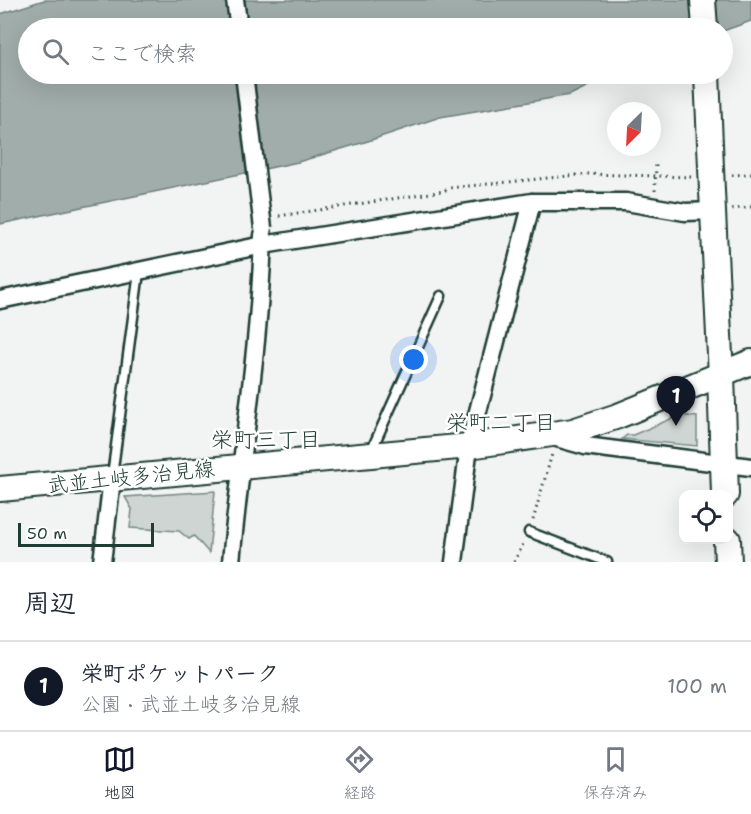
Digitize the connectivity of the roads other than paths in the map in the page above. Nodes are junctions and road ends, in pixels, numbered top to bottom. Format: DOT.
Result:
graph roads {
  1 [pos="235,0"];
  2 [pos="703,0"];
  3 [pos="238,18"];
  4 [pos="704,18"];
  5 [pos="246,84"];
  6 [pos="707,84"];
  7 [pos="713,201"];
  8 [pos="532,202"];
  9 [pos="263,245"];
  10 [pos="139,272"];
  11 [pos="441,296"];
  12 [pos="0,300"];
  13 [pos="751,362"];
  14 [pos="721,375"];
  15 [pos="550,437"];
  16 [pos="469,446"];
  17 [pos="370,455"];
  18 [pos="724,464"];
  19 [pos="240,466"];
  20 [pos="751,467"];
  21 [pos="112,479"];
  22 [pos="0,489"];
  23 [pos="726,490"];
  24 [pos="529,532"];
  25 [pos="727,544"];
  26 [pos="102,562"];
  27 [pos="231,562"];
  28 [pos="454,562"];
  29 [pos="607,562"];
  30 [pos="728,562"];
  1 -- 3 [label="street"];
  2 -- 4 [label="main road"];
  5 -- 9 [label="street, bridge"];
  6 -- 7 [label="main road, bridge"];
  7 -- 8 [label="street"];
  7 -- 14 [label="main road"];
  8 -- 9 [label="street"];
  8 -- 16 [label="street"];
  9 -- 10 [label="street"];
  9 -- 19 [label="street"];
  10 -- 12 [label="street"];
  10 -- 21 [label="lane"];
  11 -- 17 [label="lane"];
  13 -- 14 [label="main road, 武並土岐多治見線"];
  14 -- 15 [label="main road, 武並土岐多治見線"];
  14 -- 18 [label="main road"];
  15 -- 16 [label="main road, 武並土岐多治見線"];
  15 -- 18 [label="street"];
  16 -- 17 [label="main road, 武並土岐多治見線"];
  16 -- 28 [label="street"];
  17 -- 19 [label="main road, 武並土岐多治見線"];
  18 -- 20 [label="street"];
  18 -- 23 [label="main road"];
  19 -- 21 [label="main road, 武並土岐多治見線"];
  19 -- 27 [label="street"];
  21 -- 22 [label="main road, 武並土岐多治見線"];
  21 -- 26 [label="street"];
  24 -- 29 [label="lane"];
  25 -- 30 [label="main road"];
}
